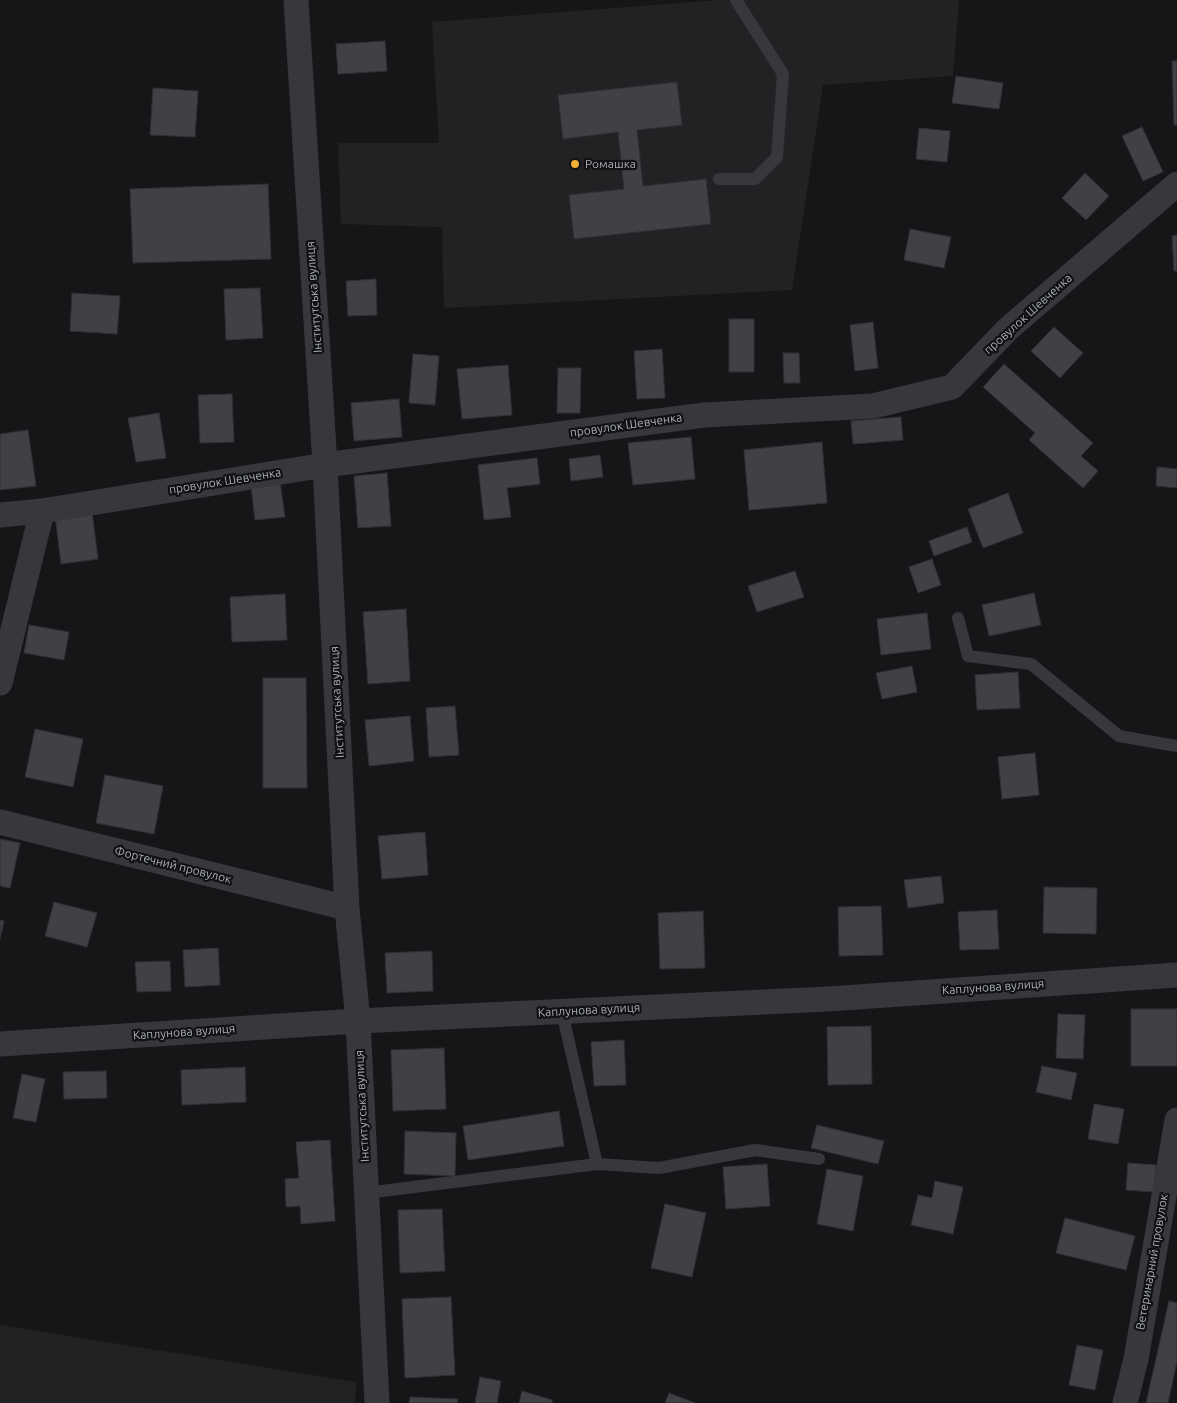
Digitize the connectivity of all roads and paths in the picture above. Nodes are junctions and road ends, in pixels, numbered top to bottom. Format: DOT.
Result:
graph roads {
  1 [pos="296,0"];
  2 [pos="736,0"];
  3 [pos="719,179"];
  4 [pos="1177,184"];
  5 [pos="325,465"];
  6 [pos="42,510"];
  7 [pos="0,515"];
  8 [pos="958,618"];
  9 [pos="0,682"];
  10 [pos="1177,746"];
  11 [pos="0,822"];
  12 [pos="347,908"];
  13 [pos="1177,975"];
  14 [pos="562,1012"];
  15 [pos="358,1022"];
  16 [pos="0,1044"];
  17 [pos="1177,1120"];
  18 [pos="819,1159"];
  19 [pos="597,1164"];
  20 [pos="366,1193"];
  21 [pos="377,1403"];
  22 [pos="1125,1403"];
  1 -- 5 [label="street, Інститутська вулиця"];
  2 -- 3 [label="lane"];
  4 -- 5 [label="street, провулок Шевченка"];
  5 -- 6 [label="street, провулок Шевченка"];
  5 -- 12 [label="street, Інститутська вулиця"];
  6 -- 7 [label="street, провулок Шевченка"];
  6 -- 9 [label="street"];
  8 -- 10 [label="lane"];
  11 -- 12 [label="street, Фортечний провулок"];
  12 -- 15 [label="street, Інститутська вулиця"];
  13 -- 14 [label="street, Каплунова вулиця"];
  14 -- 15 [label="street, Каплунова вулиця"];
  14 -- 19 [label="lane"];
  15 -- 16 [label="street, Каплунова вулиця"];
  15 -- 20 [label="street, Інститутська вулиця"];
  17 -- 22 [label="street, Ветеринарний провулок"];
  18 -- 19 [label="lane"];
  19 -- 20 [label="lane"];
  20 -- 21 [label="street, Інститутська вулиця"];
}
